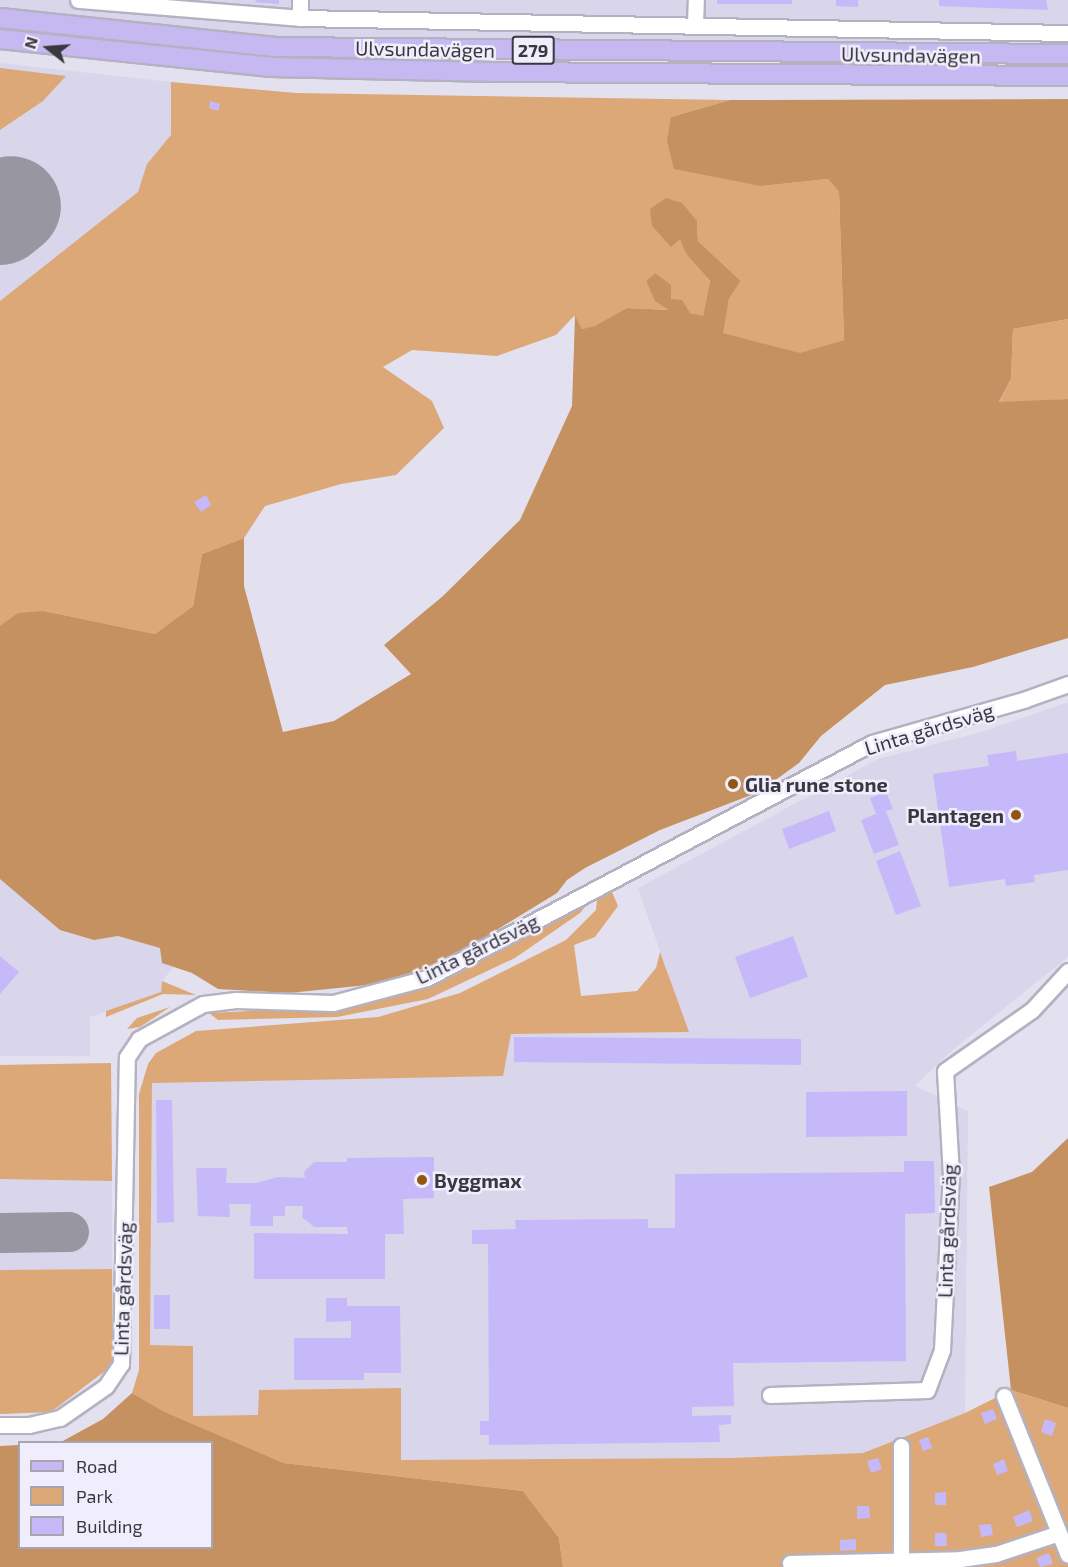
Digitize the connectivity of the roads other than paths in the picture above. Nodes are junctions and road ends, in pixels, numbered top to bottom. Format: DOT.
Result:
graph roads {
  1 [pos="78,0"];
  2 [pos="300,0"];
  3 [pos="696,0"];
  4 [pos="0,18"];
  5 [pos="300,18"];
  6 [pos="695,24"];
  7 [pos="1068,33"];
  8 [pos="0,39"];
  9 [pos="1068,54"];
  10 [pos="1068,76"];
  11 [pos="1068,684"];
  12 [pos="1068,971"];
  13 [pos="770,1395"];
  14 [pos="1004,1396"];
  15 [pos="0,1425"];
  16 [pos="901,1446"];
  17 [pos="1059,1533"];
  18 [pos="1068,1555"];
  19 [pos="790,1563"];
  20 [pos="902,1564"];
  1 -- 5 [label="street, Ulvsundavägen"];
  2 -- 5 [label="street"];
  3 -- 6 [label="street"];
  4 -- 9 [label="main road, Ulvsundavägen / 279"];
  5 -- 6 [label="street, Ulvsundavägen"];
  6 -- 7 [label="street, Ulvsundavägen"];
  8 -- 10 [label="main road, Ulvsundavägen / 279"];
  11 -- 15 [label="street, Linta gårdsväg"];
  12 -- 13 [label="street, Linta gårdsväg"];
  14 -- 17 [label="street"];
  16 -- 20 [label="street"];
  17 -- 18 [label="street"];
  17 -- 20 [label="street"];
  19 -- 20 [label="street"];
}
